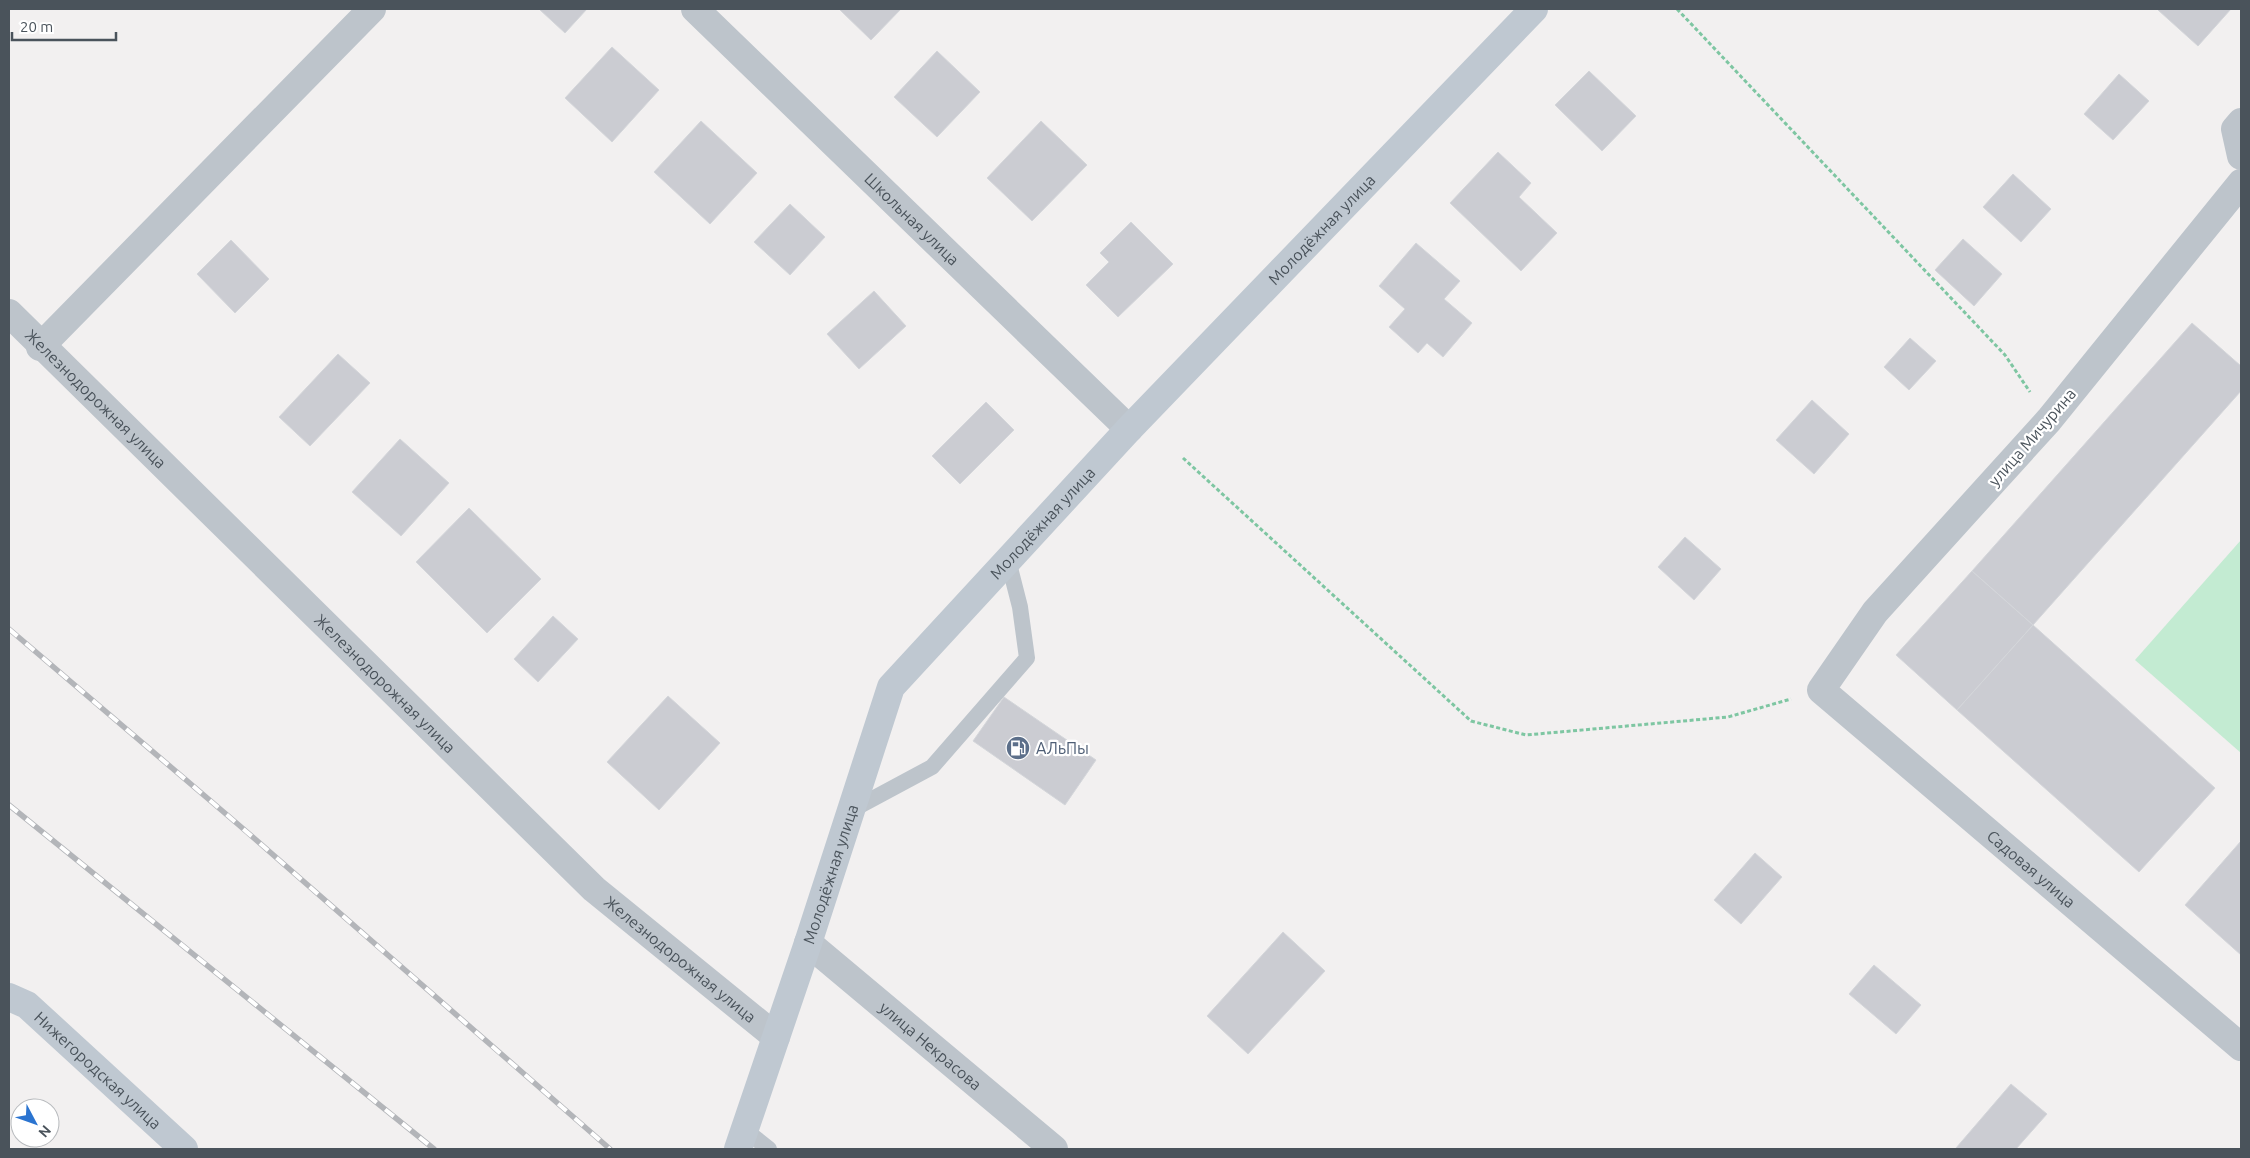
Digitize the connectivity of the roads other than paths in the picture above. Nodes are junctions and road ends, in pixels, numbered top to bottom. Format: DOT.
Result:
graph roads {
  1 [pos="372,9"];
  2 [pos="695,9"];
  3 [pos="1534,9"];
  4 [pos="2241,122"];
  5 [pos="2241,156"];
  6 [pos="2241,183"];
  7 [pos="9,314"];
  8 [pos="40,347"];
  9 [pos="1129,429"];
  10 [pos="1008,560"];
  11 [pos="1821,690"];
  12 [pos="850,811"];
  13 [pos="808,943"];
  14 [pos="9,996"];
  15 [pos="776,1037"];
  16 [pos="2241,1047"];
  17 [pos="741,1140"];
  18 [pos="184,1149"];
  19 [pos="769,1149"];
  20 [pos="1054,1149"];
  1 -- 8 [label="street"];
  2 -- 9 [label="street, Школьная улица"];
  3 -- 9 [label="main road, Молодёжная улица"];
  4 -- 5 [label="street"];
  6 -- 11 [label="street, улица Мичурина"];
  7 -- 8 [label="street, Железнодорожная улица"];
  8 -- 15 [label="street, Железнодорожная улица"];
  9 -- 10 [label="main road, Молодёжная улица"];
  10 -- 12 [label="main road, Молодёжная улица"];
  10 -- 12 [label="lane"];
  11 -- 16 [label="street, Садовая улица"];
  12 -- 13 [label="main road, Молодёжная улица"];
  13 -- 15 [label="main road, Молодёжная улица"];
  13 -- 20 [label="street, улица Некрасова"];
  14 -- 18 [label="main road, Нижегородская улица"];
  15 -- 17 [label="main road, Молодёжная улица"];
  17 -- 19 [label="lane"];
}
